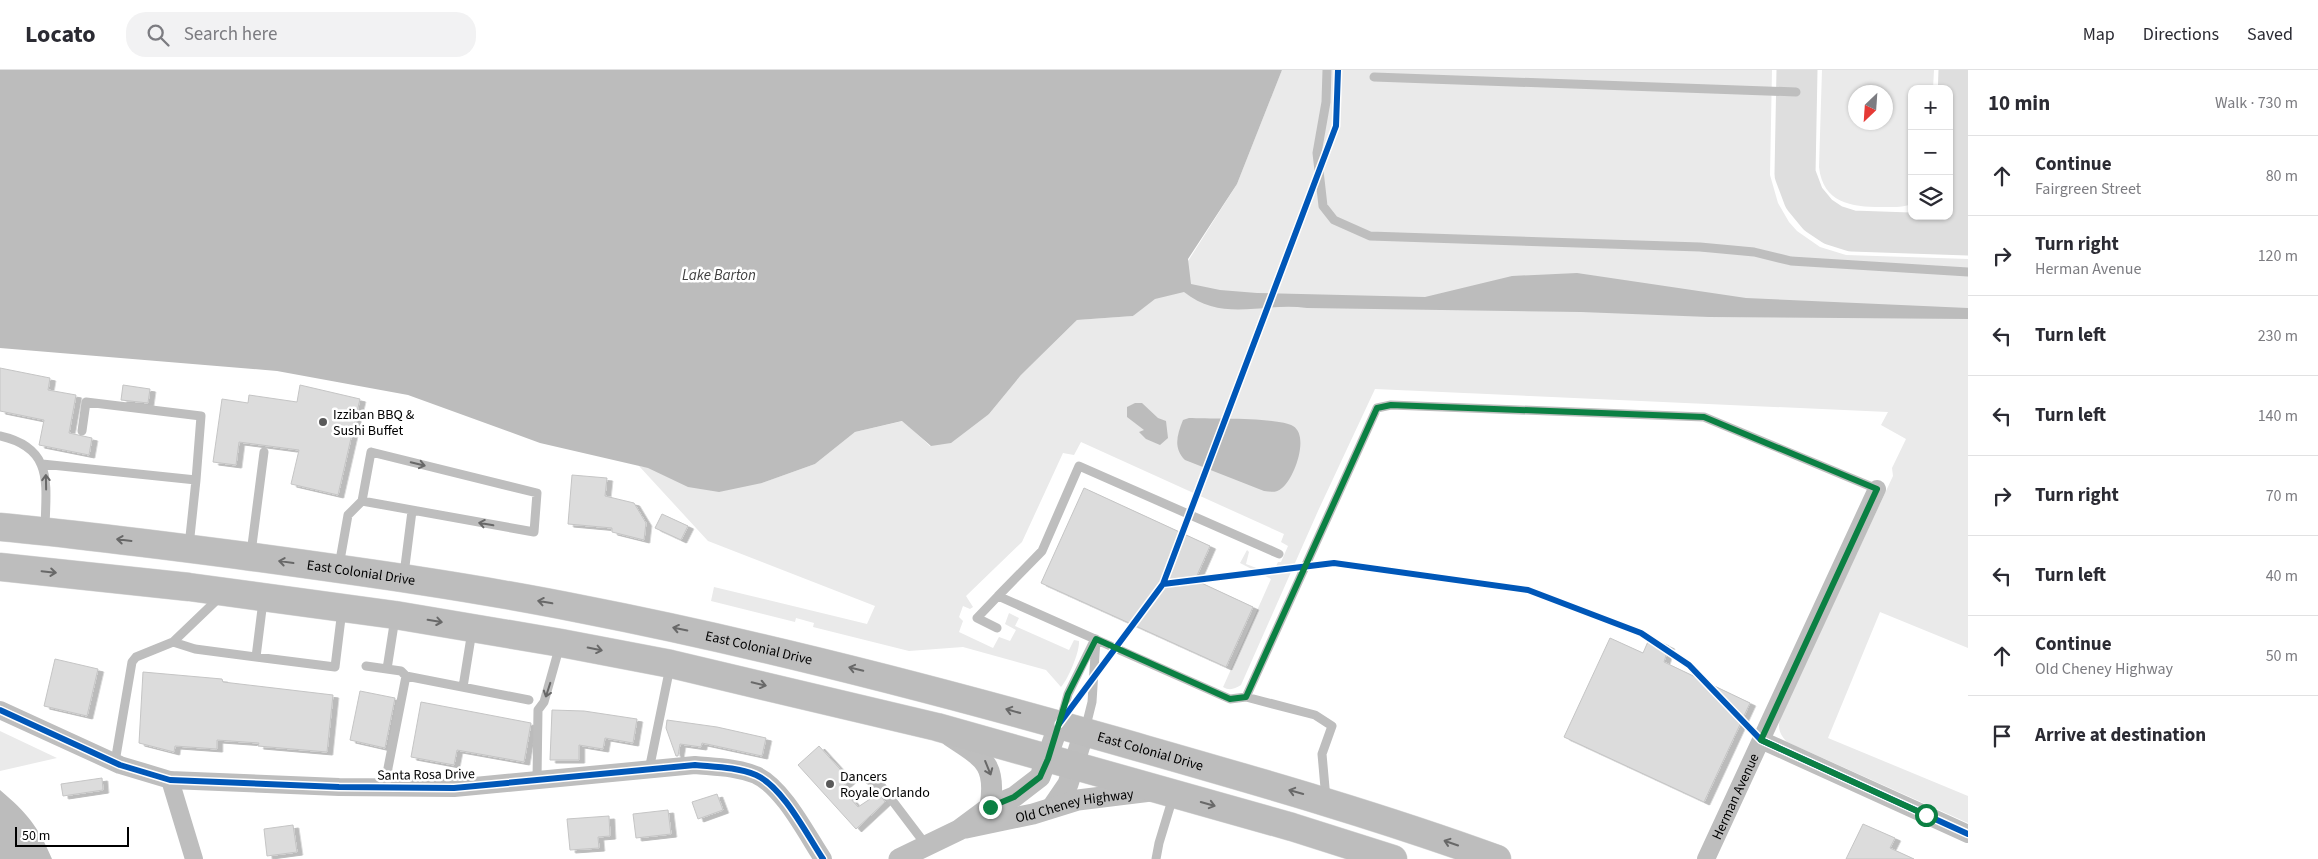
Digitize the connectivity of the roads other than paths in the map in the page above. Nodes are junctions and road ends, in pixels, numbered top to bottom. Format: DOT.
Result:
graph roads {
  1 [pos="1327,70"];
  2 [pos="1374,77"];
  3 [pos="1796,92"];
  4 [pos="1968,272"];
  5 [pos="82,431"];
  6 [pos="0,436"];
  7 [pos="264,452"];
  8 [pos="42,464"];
  9 [pos="196,480"];
  10 [pos="1877,489"];
  11 [pos="362,501"];
  12 [pos="412,511"];
  13 [pos="0,527"];
  14 [pos="45,531"];
  15 [pos="189,549"];
  16 [pos="1279,554"];
  17 [pos="250,557"];
  18 [pos="0,567"];
  19 [pos="339,569"];
  20 [pos="403,577"];
  21 [pos="149,582"];
  22 [pos="481,590"];
  23 [pos="226,592"];
  24 [pos="264,596"];
  25 [pos="998,596"];
  26 [pos="342,607"];
  27 [pos="396,615"];
  28 [pos="473,627"];
  29 [pos="997,628"];
  30 [pos="1096,639"];
  31 [pos="173,642"];
  32 [pos="561,643"];
  33 [pos="256,657"];
  34 [pos="671,664"];
  35 [pos="366,666"];
  36 [pos="387,669"];
  37 [pos="406,676"];
  38 [pos="463,688"];
  39 [pos="1246,697"];
  40 [pos="529,700"];
  41 [pos="0,710"];
  42 [pos="937,727"];
  43 [pos="1072,728"];
  44 [pos="1761,740"];
  45 [pos="115,762"];
  46 [pos="1061,763"];
  47 [pos="649,770"];
  48 [pos="170,780"];
  49 [pos="537,780"];
  50 [pos="869,780"];
  51 [pos="386,788"];
  52 [pos="1168,792"];
  53 [pos="1326,802"];
  54 [pos="1053,806"];
  55 [pos="990,807"];
  56 [pos="959,830"];
  57 [pos="1968,834"];
  58 [pos="926,846"];
  59 [pos="194,859"];
  60 [pos="823,859"];
  61 [pos="899,859"];
  62 [pos="1156,859"];
  63 [pos="1393,859"];
  64 [pos="1497,859"];
  65 [pos="1706,859"];
  1 -- 4 [label="lane"];
  2 -- 3 [label="lane"];
  5 -- 9 [label="lane"];
  6 -- 8 [label="lane"];
  7 -- 17 [label="lane"];
  8 -- 9 [label="lane"];
  14 -- 8 [label="lane, one-way"];
  9 -- 15 [label="lane"];
  10 -- 39 [label="lane"];
  10 -- 44 [label="street, Herman Avenue"];
  11 -- 12 [label="lane"];
  11 -- 12 [label="lane, one-way"];
  11 -- 19 [label="lane"];
  12 -- 20 [label="lane"];
  13 -- 14 [label="highway, East Colonial Drive"];
  15 -- 14 [label="highway, East Colonial Drive, one-way"];
  15 -- 17 [label="highway, East Colonial Drive"];
  16 -- 25 [label="lane"];
  19 -- 17 [label="highway, East Colonial Drive, one-way"];
  18 -- 21 [label="highway, one-way"];
  19 -- 20 [label="highway, East Colonial Drive"];
  20 -- 21 [label="highway"];
  20 -- 22 [label="highway, East Colonial Drive"];
  21 -- 23 [label="highway"];
  22 -- 27 [label="highway"];
  43 -- 22 [label="highway, East Colonial Drive, one-way"];
  23 -- 24 [label="highway"];
  23 -- 31 [label="lane"];
  24 -- 26 [label="highway"];
  24 -- 33 [label="lane"];
  25 -- 29 [label="lane"];
  25 -- 30 [label="lane"];
  26 -- 27 [label="highway"];
  26 -- 33 [label="lane"];
  27 -- 28 [label="highway, one-way"];
  27 -- 36 [label="lane"];
  28 -- 32 [label="highway"];
  28 -- 38 [label="lane"];
  30 -- 39 [label="lane"];
  30 -- 43 [label="lane"];
  30 -- 43 [label="lane"];
  31 -- 33 [label="lane"];
  31 -- 45 [label="lane"];
  32 -- 34 [label="highway, one-way"];
  32 -- 49 [label="lane, one-way"];
  34 -- 42 [label="highway, one-way"];
  34 -- 47 [label="lane"];
  35 -- 36 [label="lane"];
  36 -- 37 [label="lane"];
  37 -- 38 [label="lane"];
  37 -- 51 [label="lane"];
  38 -- 40 [label="lane"];
  39 -- 53 [label="lane"];
  41 -- 45 [label="street, Santa Rosa Drive"];
  42 -- 46 [label="highway"];
  42 -- 55 [label="street, one-way"];
  43 -- 46 [label="street, Old Cheney Highway"];
  53 -- 43 [label="highway, East Colonial Drive, one-way"];
  44 -- 57 [label="street"];
  44 -- 65 [label="street, Herman Avenue"];
  45 -- 48 [label="street, Santa Rosa Drive"];
  46 -- 52 [label="highway"];
  46 -- 54 [label="street"];
  46 -- 55 [label="street, Old Cheney Highway"];
  47 -- 49 [label="street, Santa Rosa Drive"];
  47 -- 60 [label="street, Santa Rosa Drive"];
  48 -- 51 [label="street, Santa Rosa Drive"];
  48 -- 59 [label="street"];
  49 -- 51 [label="street, Santa Rosa Drive"];
  50 -- 58 [label="lane"];
  52 -- 54 [label="street, Old Cheney Highway"];
  52 -- 62 [label="lane"];
  52 -- 63 [label="highway, one-way"];
  64 -- 53 [label="highway, East Colonial Drive, one-way"];
  54 -- 56 [label="street, Old Cheney Highway"];
  55 -- 56 [label="street, Old Cheney Highway"];
  56 -- 58 [label="street, Old Cheney Highway"];
  58 -- 61 [label="street, Old Cheney Highway"];
}
